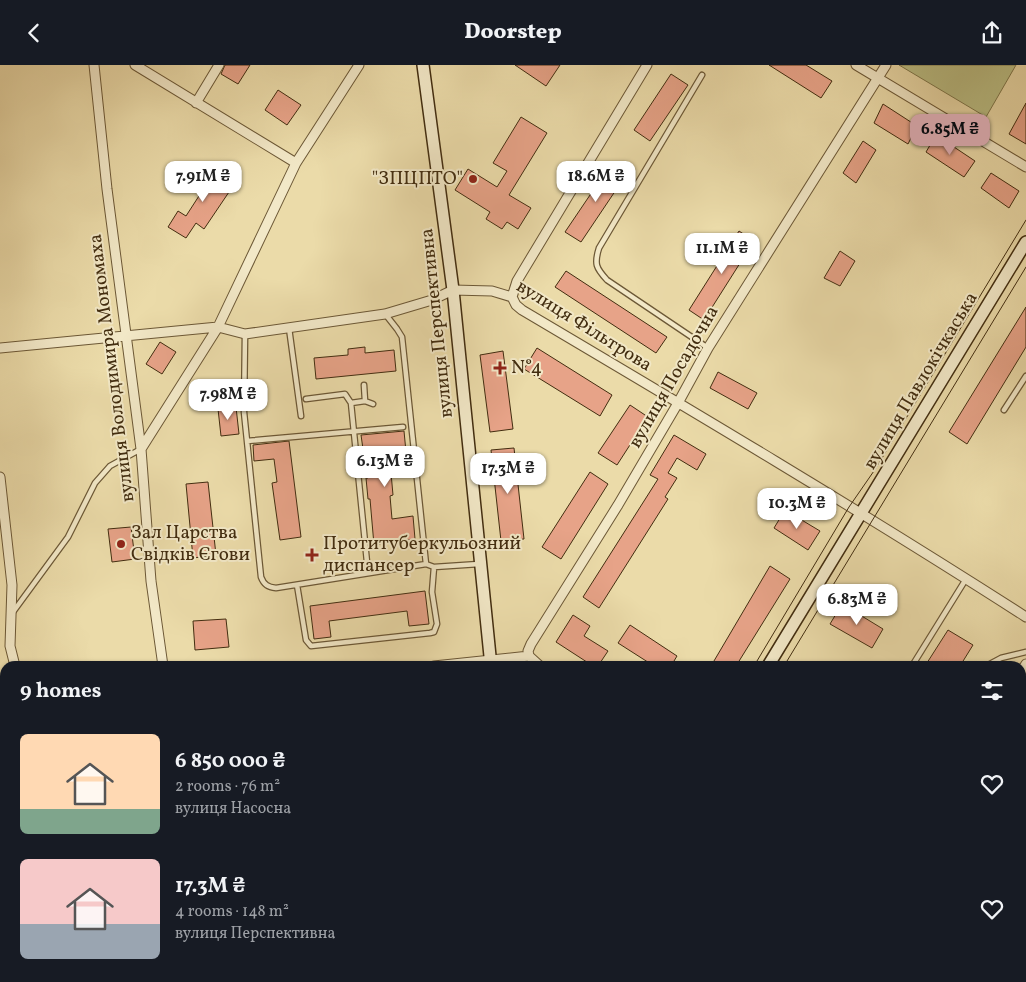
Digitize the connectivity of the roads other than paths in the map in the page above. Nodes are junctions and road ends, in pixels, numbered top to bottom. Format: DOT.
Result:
graph roads {
  1 [pos="94,65"];
  2 [pos="135,65"];
  3 [pos="218,65"];
  4 [pos="359,65"];
  5 [pos="423,65"];
  6 [pos="647,65"];
  7 [pos="856,65"];
  8 [pos="886,65"];
  9 [pos="702,75"];
  10 [pos="877,79"];
  11 [pos="196,103"];
  12 [pos="296,163"];
  13 [pos="1026,167"];
  14 [pos="1026,242"];
  15 [pos="453,291"];
  16 [pos="512,297"];
  17 [pos="385,314"];
  18 [pos="218,327"];
  19 [pos="289,327"];
  20 [pos="245,334"];
  21 [pos="125,336"];
  22 [pos="0,348"];
  23 [pos="708,348"];
  24 [pos="1026,376"];
  25 [pos="364,385"];
  26 [pos="306,399"];
  27 [pos="365,401"];
  28 [pos="351,403"];
  29 [pos="373,403"];
  30 [pos="678,403"];
  31 [pos="1004,410"];
  32 [pos="301,416"];
  33 [pos="403,427"];
  34 [pos="354,431"];
  35 [pos="247,441"];
  36 [pos="141,449"];
  37 [pos="0,477"];
  38 [pos="861,514"];
  39 [pos="426,564"];
  40 [pos="481,564"];
  41 [pos="434,567"];
  42 [pos="368,572"];
  43 [pos="966,579"];
  44 [pos="297,585"];
  45 [pos="11,615"];
  46 [pos="1026,617"];
  47 [pos="1026,652"];
  48 [pos="529,656"];
  49 [pos="14,661"];
  50 [pos="162,661"];
  51 [pos="491,661"];
  52 [pos="502,661"];
  53 [pos="534,661"];
  54 [pos="771,661"];
  55 [pos="915,661"];
  56 [pos="995,661"];
  1 -- 21 [label="street, вулиця Володимира Мономаха"];
  2 -- 11 [label="street"];
  3 -- 11 [label="street"];
  4 -- 12 [label="street"];
  5 -- 15 [label="street, вулиця Перспективна"];
  6 -- 16 [label="street"];
  7 -- 10 [label="street"];
  8 -- 10 [label="street, вулиця Посадочна"];
  9 -- 23 [label="lane"];
  10 -- 13 [label="street"];
  10 -- 23 [label="street, вулиця Посадочна"];
  11 -- 12 [label="street"];
  12 -- 18 [label="street"];
  14 -- 38 [label="street, вулиця Павлокічкаська"];
  15 -- 16 [label="street, вулиця Фільтрова"];
  15 -- 17 [label="street, вулиця Фільтрова"];
  15 -- 40 [label="street, вулиця Перспективна"];
  16 -- 30 [label="street, вулиця Фільтрова"];
  17 -- 19 [label="street, вулиця Фільтрова"];
  17 -- 39 [label="lane"];
  18 -- 20 [label="street, вулиця Фільтрова"];
  18 -- 21 [label="street"];
  18 -- 36 [label="street"];
  19 -- 20 [label="street, вулиця Фільтрова"];
  19 -- 32 [label="lane"];
  20 -- 35 [label="lane"];
  21 -- 22 [label="street"];
  21 -- 36 [label="street, вулиця Володимира Мономаха"];
  23 -- 30 [label="street, вулиця Посадочна"];
  24 -- 31 [label="lane"];
  25 -- 27 [label="lane"];
  26 -- 28 [label="lane"];
  27 -- 28 [label="lane"];
  27 -- 29 [label="lane"];
  28 -- 34 [label="lane"];
  30 -- 38 [label="street, вулиця Фільтрова"];
  30 -- 48 [label="street, вулиця Посадочна"];
  33 -- 34 [label="lane"];
  34 -- 35 [label="lane"];
  34 -- 42 [label="lane"];
  35 -- 44 [label="lane"];
  36 -- 45 [label="lane"];
  36 -- 50 [label="street, вулиця Володимира Мономаха"];
  37 -- 45 [label="street"];
  38 -- 43 [label="street, вулиця Фільтрова"];
  38 -- 54 [label="street, вулиця Павлокічкаська"];
  39 -- 41 [label="lane"];
  39 -- 42 [label="lane"];
  40 -- 41 [label="lane"];
  40 -- 51 [label="street, вулиця Перспективна"];
  41 -- 44 [label="lane"];
  42 -- 44 [label="lane"];
  43 -- 46 [label="street, вулиця Фільтрова"];
  43 -- 55 [label="lane"];
  45 -- 49 [label="street"];
  47 -- 56 [label="lane"];
  48 -- 52 [label="street"];
  48 -- 53 [label="street"];
}
